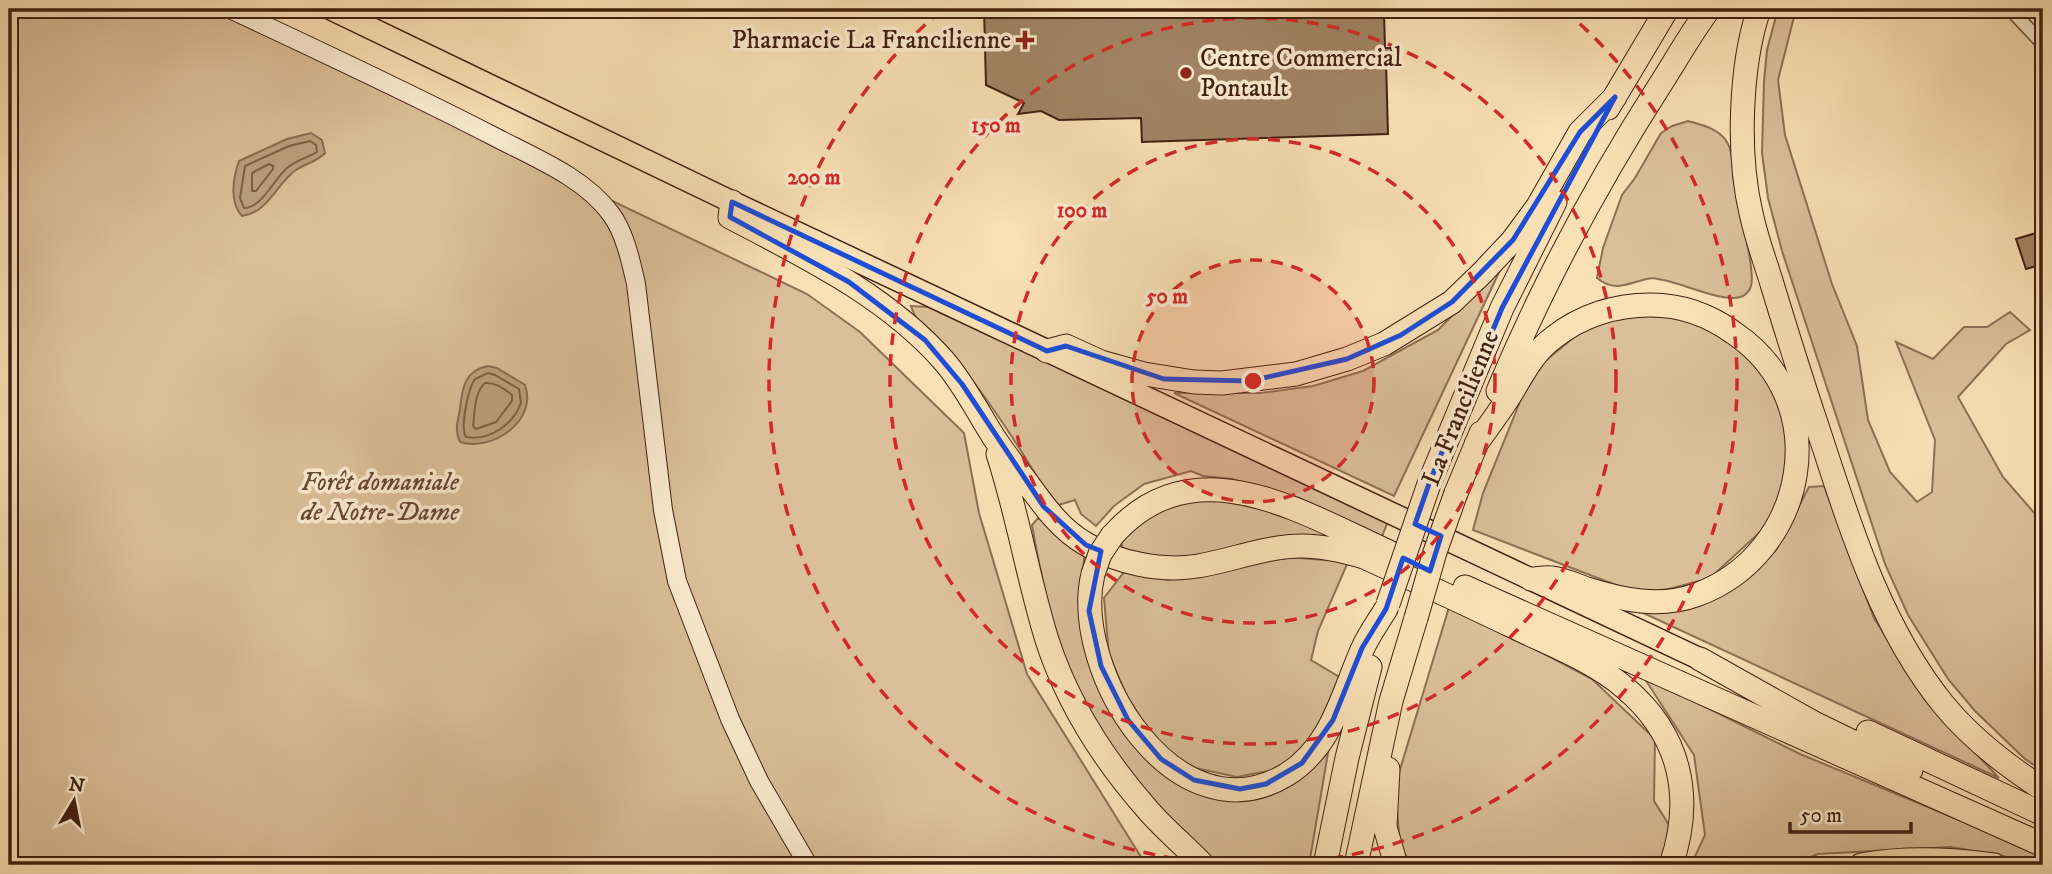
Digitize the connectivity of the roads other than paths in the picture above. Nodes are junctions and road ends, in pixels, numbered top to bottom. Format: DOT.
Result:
graph roads {
  1 [pos="230,9"];
  2 [pos="331,9"];
  3 [pos="1667,9"];
  4 [pos="1709,9"];
  5 [pos="1759,9"];
  6 [pos="2010,9"];
  7 [pos="2043,44"];
  8 [pos="1615,97"];
  9 [pos="732,202"];
  10 [pos="1047,351"];
  11 [pos="992,435"];
  12 [pos="1476,444"];
  13 [pos="1531,579"];
  14 [pos="1387,606"];
  15 [pos="1700,659"];
  16 [pos="1382,743"];
  17 [pos="2043,789"];
  18 [pos="2043,814"];
  19 [pos="2043,834"];
  20 [pos="2043,845"];
  21 [pos="808,865"];
  22 [pos="1203,865"];
  23 [pos="1325,865"];
  24 [pos="1356,865"];
  25 [pos="1396,865"];
  26 [pos="1671,865"];
  27 [pos="1861,865"];
  28 [pos="1994,865"];
  1 -- 21 [label="street"];
  2 -- 9 [label="main road"];
  3 -- 8 [label="highway, La Francilienne"];
  4 -- 12 [label="highway, La Francilienne"];
  5 -- 17 [label="highway"];
  6 -- 7 [label="street"];
  8 -- 10 [label="highway"];
  8 -- 14 [label="highway, La Francilienne, bridge"];
  9 -- 10 [label="main road"];
  9 -- 11 [label="highway"];
  10 -- 13 [label="main road"];
  11 -- 22 [label="highway"];
  11 -- 26 [label="highway"];
  12 -- 13 [label="highway"];
  12 -- 16 [label="highway, La Francilienne, bridge"];
  13 -- 15 [label="main road"];
  14 -- 20 [label="highway, bridge"];
  14 -- 23 [label="highway, La Francilienne"];
  15 -- 18 [label="highway"];
  15 -- 19 [label="highway"];
  16 -- 24 [label="highway, La Francilienne"];
  16 -- 25 [label="highway"];
  27 -- 28 [label="highway"];
}
